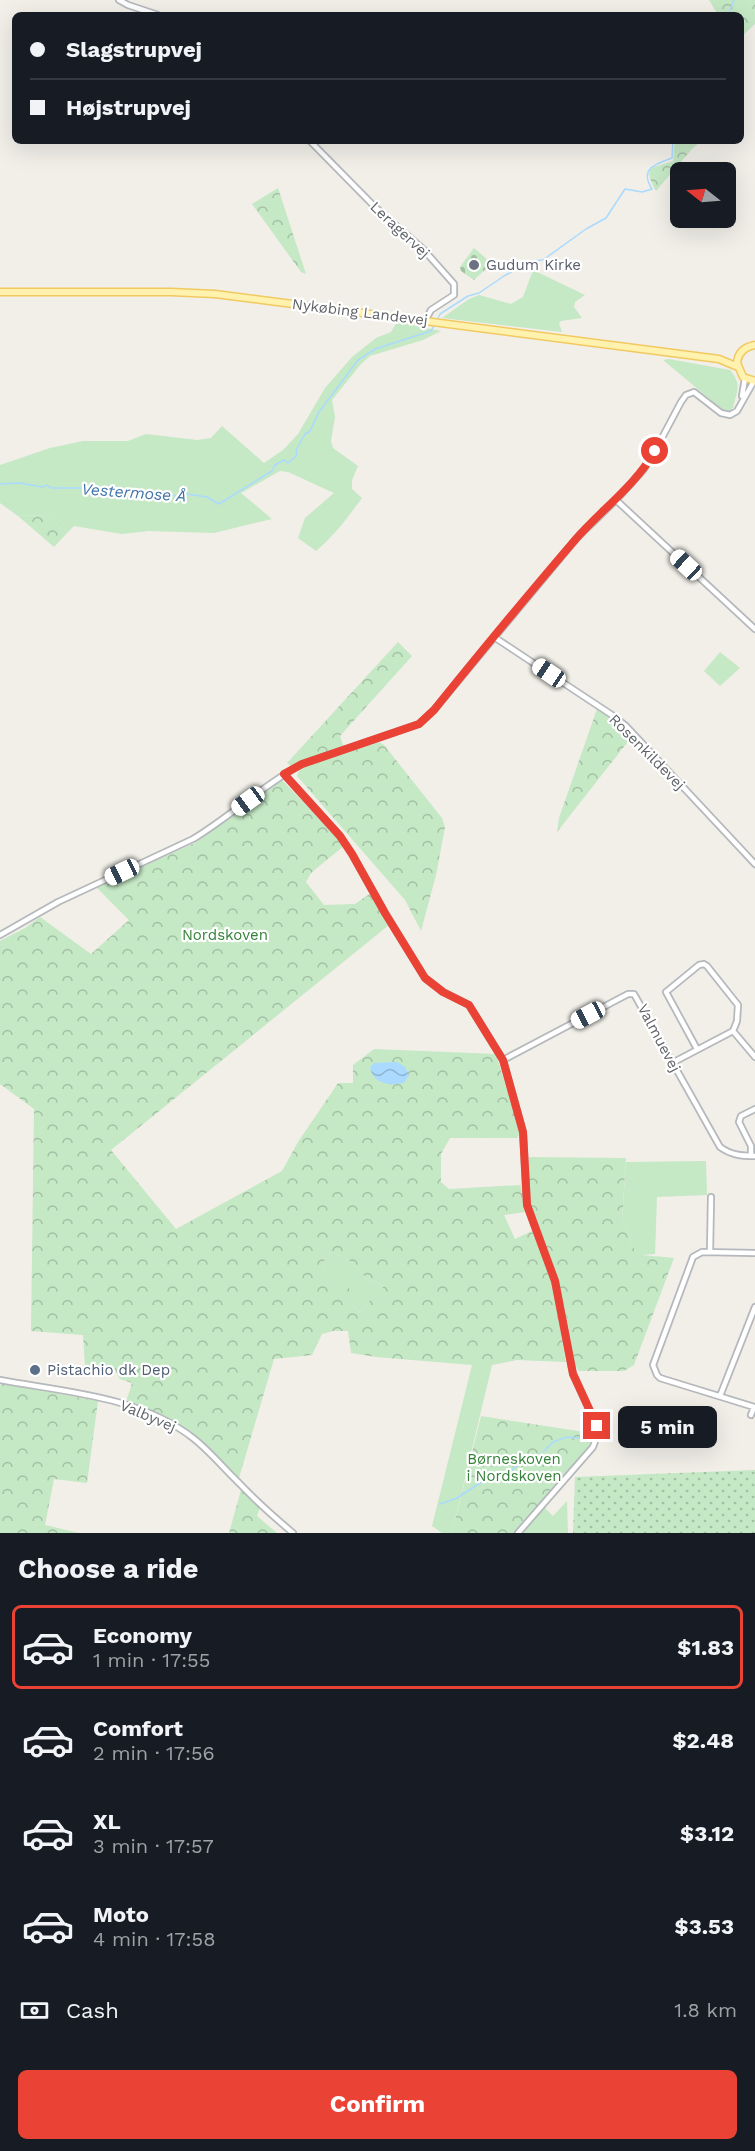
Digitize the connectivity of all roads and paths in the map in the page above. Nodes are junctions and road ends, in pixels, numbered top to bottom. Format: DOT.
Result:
graph roads {
  1 [pos="119,0"];
  2 [pos="149,12"];
  3 [pos="313,144"];
  4 [pos="0,292"];
  5 [pos="425,321"];
  6 [pos="754,344"];
  7 [pos="739,357"];
  8 [pos="719,359"];
  9 [pos="738,367"];
  10 [pos="745,378"];
  11 [pos="754,381"];
  12 [pos="738,408"];
  13 [pos="616,500"];
  14 [pos="755,628"];
  15 [pos="494,637"];
  16 [pos="284,774"];
  17 [pos="755,864"];
  18 [pos="0,935"];
  19 [pos="733,1031"];
  20 [pos="697,1049"];
  21 [pos="755,1058"];
  22 [pos="503,1060"];
  23 [pos="672,1063"];
  24 [pos="755,1109"];
  25 [pos="753,1156"];
  26 [pos="711,1197"];
  27 [pos="710,1252"];
  28 [pos="755,1253"];
  29 [pos="755,1306"];
  30 [pos="0,1380"];
  31 [pos="720,1396"];
  32 [pos="751,1415"];
  33 [pos="293,1533"];
  34 [pos="518,1533"];
  1 -- 2 [label="street"];
  3 -- 5 [label="street, Leragervej"];
  4 -- 5 [label="main road, Nykøbing Landevej"];
  5 -- 8 [label="main road, Nykøbing Landevej"];
  6 -- 7 [label="main road"];
  7 -- 8 [label="main road, Nykøbing Landevej"];
  7 -- 9 [label="main road"];
  8 -- 9 [label="main road, Nykøbing Landevej"];
  9 -- 10 [label="main road"];
  10 -- 11 [label="main road"];
  10 -- 12 [label="street"];
  11 -- 12 [label="street"];
  12 -- 13 [label="street"];
  13 -- 14 [label="street"];
  13 -- 15 [label="street"];
  15 -- 16 [label="street"];
  15 -- 17 [label="street, Rosenkildevej"];
  16 -- 18 [label="street"];
  16 -- 22 [label="street"];
  19 -- 20 [label="street"];
  19 -- 20 [label="street"];
  19 -- 21 [label="street"];
  20 -- 23 [label="street"];
  22 -- 23 [label="street, Valmuevej"];
  22 -- 34 [label="street"];
  23 -- 25 [label="street, Valmuevej"];
  24 -- 25 [label="street"];
  26 -- 27 [label="street"];
  27 -- 28 [label="street"];
  27 -- 31 [label="street"];
  29 -- 31 [label="street"];
  30 -- 33 [label="street, Valbyvej"];
  31 -- 32 [label="street"];
}
